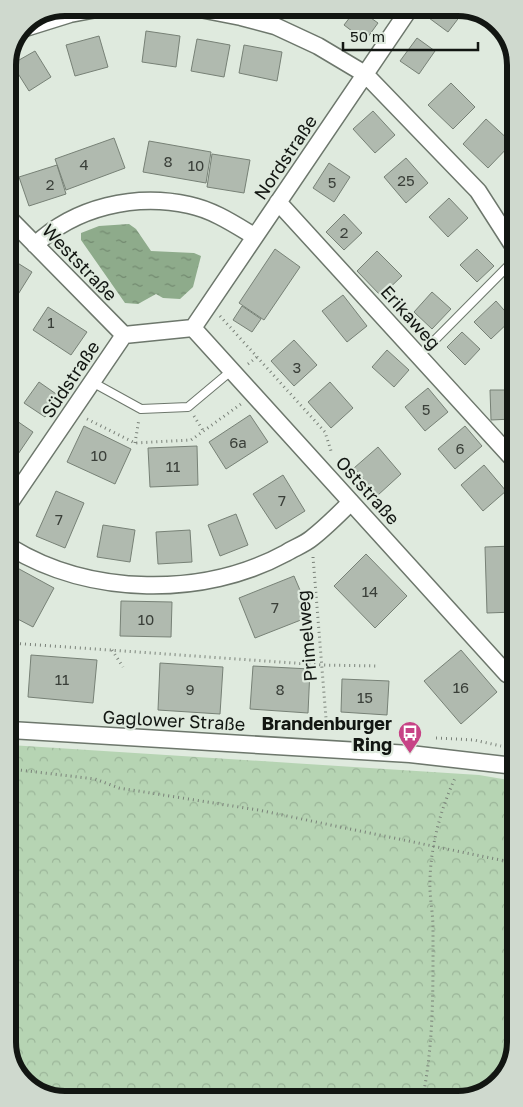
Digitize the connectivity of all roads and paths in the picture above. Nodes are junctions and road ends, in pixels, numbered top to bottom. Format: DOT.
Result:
graph roads {
  1 [pos="63,16"];
  2 [pos="241,16"];
  3 [pos="405,16"];
  4 [pos="41,23"];
  5 [pos="366,74"];
  6 [pos="278,202"];
  7 [pos="16,229"];
  8 [pos="254,236"];
  9 [pos="507,236"];
  10 [pos="35,245"];
  11 [pos="507,267"];
  12 [pos="215,310"];
  13 [pos="193,328"];
  14 [pos="124,335"];
  15 [pos="419,356"];
  16 [pos="232,371"];
  17 [pos="92,382"];
  18 [pos="248,399"];
  19 [pos="188,407"];
  20 [pos="141,409"];
  21 [pos="80,416"];
  22 [pos="204,432"];
  23 [pos="135,443"];
  24 [pos="507,452"];
  25 [pos="332,456"];
  26 [pos="16,495"];
  27 [pos="351,502"];
  28 [pos="312,539"];
  29 [pos="16,551"];
  30 [pos="16,643"];
  31 [pos="112,650"];
  32 [pos="322,665"];
  33 [pos="379,666"];
  34 [pos="123,667"];
  35 [pos="507,674"];
  36 [pos="16,730"];
  37 [pos="327,731"];
  38 [pos="507,765"];
  39 [pos="16,770"];
  40 [pos="457,772"];
  41 [pos="433,846"];
  42 [pos="507,861"];
  43 [pos="424,1091"];
  1 -- 4 [label="street"];
  2 -- 5 [label="street"];
  3 -- 5 [label="street, Nordstraße"];
  5 -- 6 [label="street, Nordstraße"];
  5 -- 9 [label="street"];
  6 -- 8 [label="street, Nordstraße"];
  6 -- 15 [label="street, Erikaweg"];
  7 -- 10 [label="street, Weststraße"];
  8 -- 10 [label="street"];
  8 -- 13 [label="street, Nordstraße"];
  10 -- 14 [label="street, Weststraße"];
  11 -- 15 [label="lane"];
  12 -- 25 [label="path"];
  13 -- 14 [label="street, Südstraße"];
  13 -- 16 [label="street, Oststraße"];
  14 -- 17 [label="street, Südstraße"];
  15 -- 24 [label="street, Erikaweg"];
  16 -- 19 [label="lane"];
  16 -- 27 [label="street, Oststraße"];
  17 -- 20 [label="lane"];
  17 -- 26 [label="street, Südstraße"];
  18 -- 22 [label="path"];
  19 -- 20 [label="lane"];
  19 -- 22 [label="path"];
  20 -- 23 [label="path"];
  21 -- 23 [label="path"];
  22 -- 23 [label="path"];
  27 -- 28 [label="street"];
  27 -- 35 [label="street, Oststraße"];
  28 -- 29 [label="street"];
  28 -- 32 [label="path, Primelweg"];
  30 -- 31 [label="path"];
  31 -- 32 [label="path"];
  31 -- 34 [label="path"];
  32 -- 33 [label="path"];
  32 -- 37 [label="path, Primelweg"];
  36 -- 38 [label="street, Gaglower Straße"];
  39 -- 41 [label="path"];
  40 -- 41 [label="path"];
  41 -- 42 [label="path"];
  41 -- 43 [label="path"];
}
